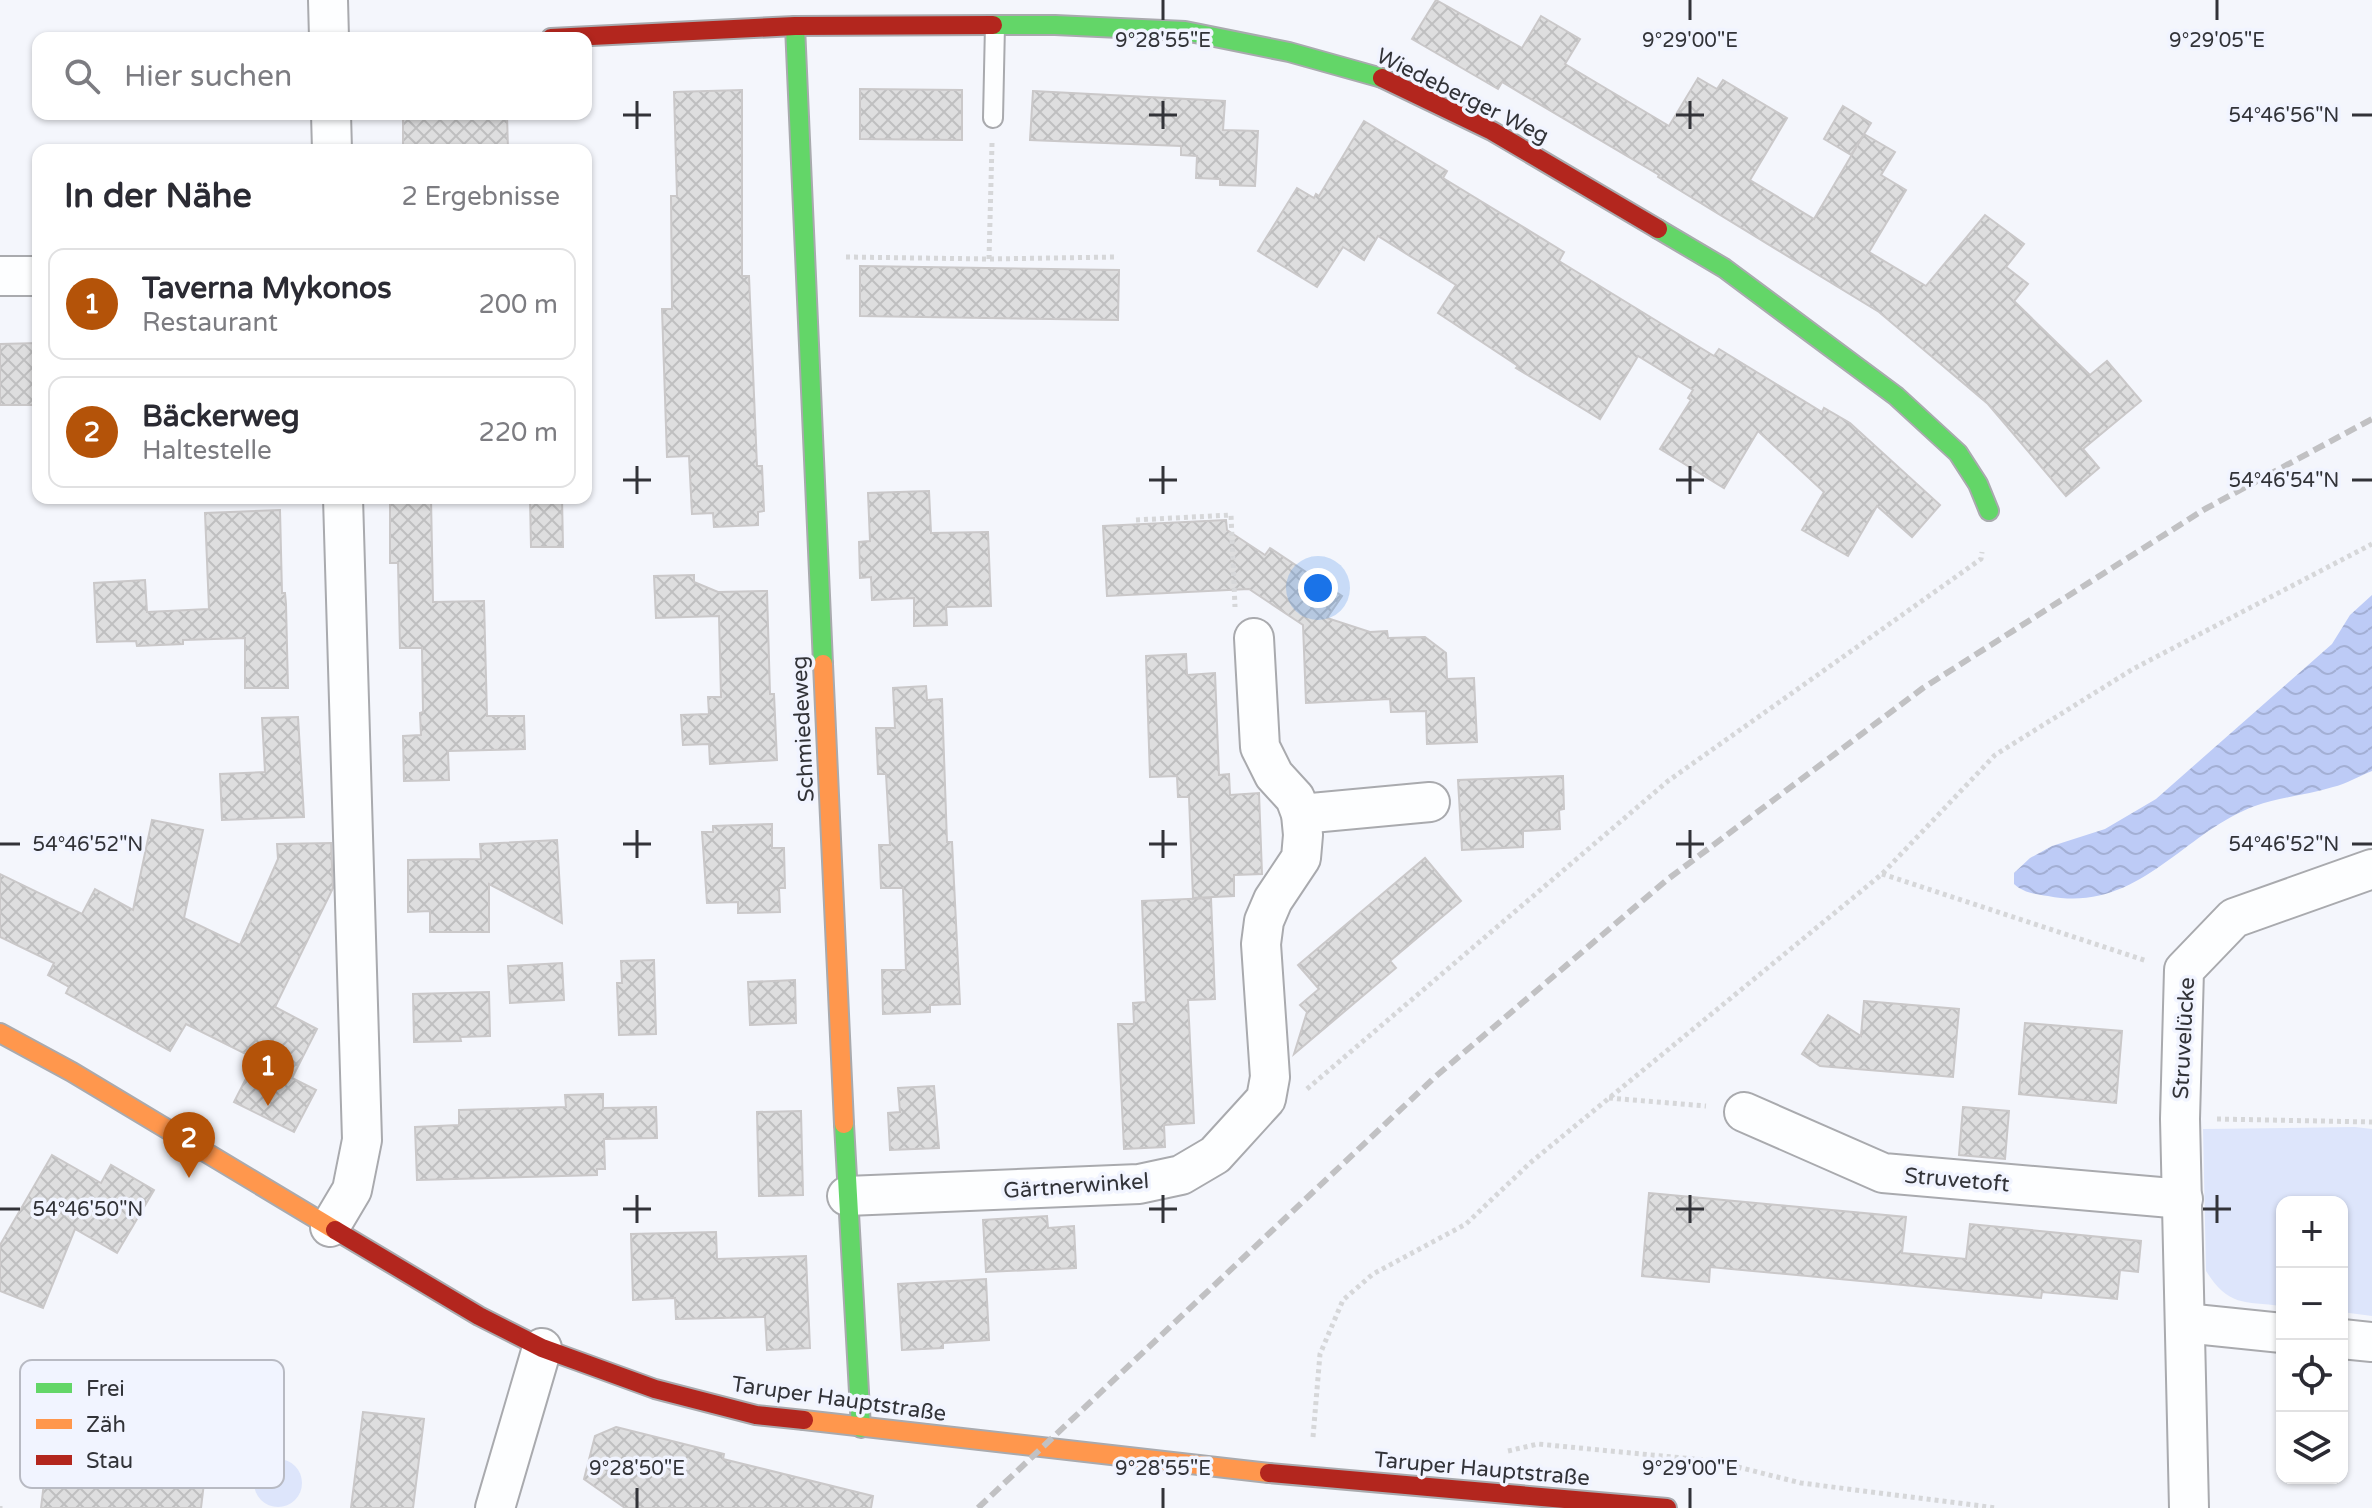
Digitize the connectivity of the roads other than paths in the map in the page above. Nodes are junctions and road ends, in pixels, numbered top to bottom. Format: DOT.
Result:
graph roads {
  1 [pos="328,0"];
  2 [pos="995,25"];
  3 [pos="795,26"];
  4 [pos="329,32"];
  5 [pos="592,36"];
  6 [pos="993,118"];
  7 [pos="331,120"];
  8 [pos="332,144"];
  9 [pos="0,276"];
  10 [pos="32,276"];
  11 [pos="343,504"];
  12 [pos="1989,511"];
  13 [pos="1254,638"];
  14 [pos="1430,802"];
  15 [pos="1301,814"];
  16 [pos="2372,869"];
  17 [pos="0,1033"];
  18 [pos="1744,1112"];
  19 [pos="847,1196"];
  20 [pos="2183,1199"];
  21 [pos="330,1227"];
  22 [pos="2185,1323"];
  23 [pos="2276,1332"];
  24 [pos="2348,1340"];
  25 [pos="2372,1342"];
  26 [pos="542,1348"];
  27 [pos="861,1428"];
  28 [pos="1448,1498"];
  29 [pos="495,1508"];
  30 [pos="1667,1508"];
  31 [pos="2189,1508"];
  1 -- 4 [label="street"];
  2 -- 3 [label="street, Wiedeberger Weg"];
  2 -- 6 [label="lane"];
  2 -- 12 [label="street, Wiedeberger Weg"];
  3 -- 5 [label="street, Wiedeberger Weg"];
  3 -- 19 [label="street, Schmiedeweg"];
  7 -- 8 [label="street"];
  9 -- 10 [label="street"];
  11 -- 21 [label="street"];
  13 -- 15 [label="street"];
  14 -- 15 [label="street"];
  15 -- 19 [label="street, Gärtnerwinkel"];
  16 -- 20 [label="street, Struvelücke"];
  17 -- 21 [label="street, Taruper Hauptstraße"];
  18 -- 20 [label="street, Struvetoft"];
  19 -- 27 [label="street, Schmiedeweg"];
  20 -- 22 [label="street, Struvelücke"];
  21 -- 26 [label="street, Taruper Hauptstraße"];
  22 -- 23 [label="street"];
  22 -- 31 [label="street, Struvelücke"];
  24 -- 25 [label="street"];
  26 -- 27 [label="street, Taruper Hauptstraße"];
  26 -- 29 [label="street"];
  27 -- 28 [label="street, Taruper Hauptstraße"];
  28 -- 30 [label="street, Taruper Hauptstraße"];
}
